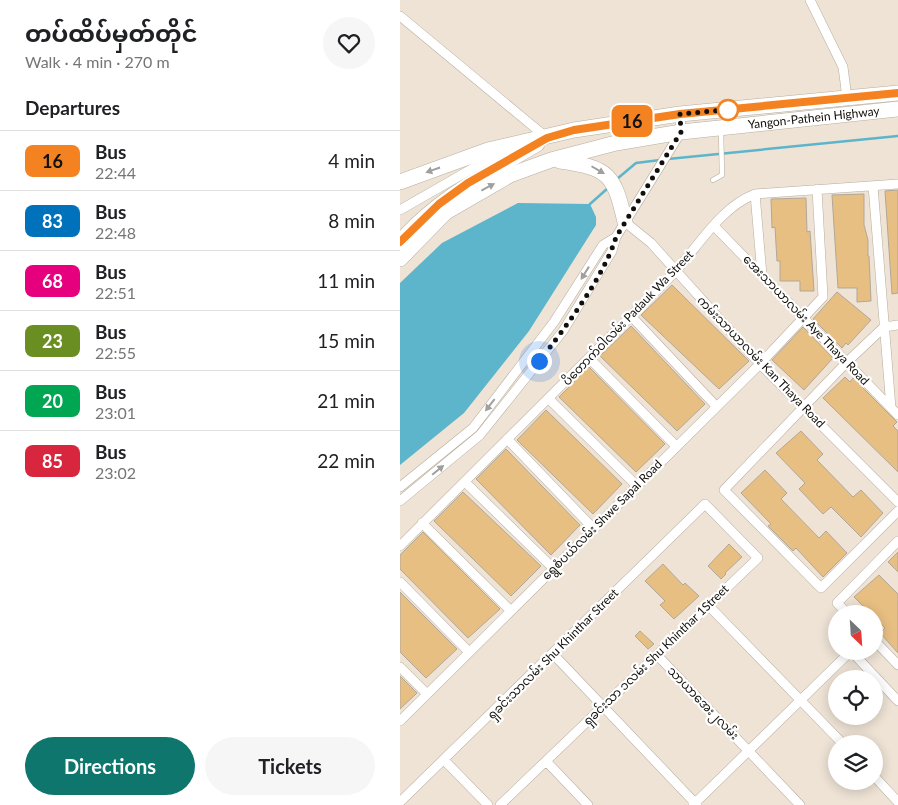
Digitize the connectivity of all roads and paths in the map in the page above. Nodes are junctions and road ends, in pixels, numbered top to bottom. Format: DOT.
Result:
graph roads {
  1 [pos="810,0"];
  2 [pos="400,16"];
  3 [pos="898,94"];
  4 [pos="847,98"];
  5 [pos="898,109"];
  6 [pos="680,114"];
  7 [pos="721,128"];
  8 [pos="681,132"];
  9 [pos="547,138"];
  10 [pos="551,160"];
  11 [pos="713,180"];
  12 [pos="400,182"];
  13 [pos="898,184"];
  14 [pos="873,186"];
  15 [pos="817,189"];
  16 [pos="755,194"];
  17 [pos="442,208"];
  18 [pos="400,210"];
  19 [pos="626,222"];
  20 [pos="714,226"];
  21 [pos="616,237"];
  22 [pos="400,242"];
  23 [pos="400,259"];
  24 [pos="675,272"];
  25 [pos="762,275"];
  26 [pos="631,316"];
  27 [pos="804,320"];
  28 [pos="898,326"];
  29 [pos="884,327"];
  30 [pos="590,359"];
  31 [pos="846,363"];
  32 [pos="760,364"];
  33 [pos="549,400"];
  34 [pos="716,406"];
  35 [pos="803,407"];
  36 [pos="895,411"];
  37 [pos="507,439"];
  38 [pos="676,446"];
  39 [pos="465,482"];
  40 [pos="637,486"];
  41 [pos="400,487"];
  42 [pos="400,501"];
  43 [pos="898,502"];
  44 [pos="705,504"];
  45 [pos="898,511"];
  46 [pos="422,524"];
  47 [pos="594,529"];
  48 [pos="898,541"];
  49 [pos="400,546"];
  50 [pos="554,569"];
  51 [pos="400,582"];
  52 [pos="708,605"];
  53 [pos="840,605"];
  54 [pos="510,610"];
  55 [pos="883,649"];
  56 [pos="469,652"];
  57 [pos="553,654"];
  58 [pos="657,655"];
  59 [pos="843,660"];
  60 [pos="859,660"];
  61 [pos="898,665"];
  62 [pos="400,667"];
  63 [pos="426,694"];
  64 [pos="802,700"];
  65 [pos="898,701"];
  66 [pos="603,706"];
  67 [pos="400,721"];
  68 [pos="835,735"];
  69 [pos="748,751"];
  70 [pos="445,761"];
  71 [pos="546,761"];
  72 [pos="883,786"];
  73 [pos="400,802"];
  74 [pos="898,802"];
  75 [pos="586,804"];
  76 [pos="695,804"];
  77 [pos="488,805"];
  78 [pos="500,805"];
  79 [pos="800,805"];
  1 -- 4 [label="street"];
  2 -- 9 [label="street"];
  3 -- 4 [label="main road, Yangon-Pathein Highway"];
  4 -- 6 [label="main road, Yangon-Pathein Highway"];
  5 -- 7 [label="main road, Yangon-Pathein Highway"];
  6 -- 8 [label="street"];
  6 -- 9 [label="main road, Yangon-Pathein Highway"];
  7 -- 8 [label="main road, Yangon-Pathein Highway"];
  7 -- 11 [label="lane"];
  8 -- 10 [label="main road, Yangon-Pathein Highway"];
  8 -- 19 [label="street"];
  9 -- 12 [label="main road, Yangon-Pathein Highway, one-way"];
  9 -- 17 [label="main road, Yangon-Pathein Highway"];
  9 -- 18 [label="street"];
  17 -- 10 [label="main road, Yangon-Pathein Highway, one-way"];
  10 -- 19 [label="main road, one-way"];
  13 -- 14 [label="street, ပိတောက်ဝါလမ်း Padauk Wa Street"];
  14 -- 15 [label="street, ပိတောက်ဝါလမ်း Padauk Wa Street"];
  14 -- 29 [label="street"];
  15 -- 16 [label="street, ပိတောက်ဝါလမ်း Padauk Wa Street"];
  15 -- 27 [label="street, ရွေစံပယ်လမ်း Shwe Sapal Road"];
  16 -- 20 [label="street, ပိတောက်ဝါလမ်း Padauk Wa Street"];
  16 -- 25 [label="street"];
  17 -- 22 [label="main road"];
  17 -- 23 [label="main road"];
  19 -- 21 [label="street"];
  19 -- 24 [label="street, ကမ်းသာယာလမ်း Kan Thaya Road"];
  20 -- 24 [label="street, ပိတောက်ဝါလမ်း Padauk Wa Street"];
  20 -- 25 [label="street, အေးသာယာလမ်း Aye Thaya Road"];
  21 -- 41 [label="street, one-way"];
  42 -- 21 [label="street, one-way"];
  24 -- 26 [label="street, ပိတောက်ဝါလမ်း Padauk Wa Street"];
  24 -- 32 [label="street, ကမ်းသာယာလမ်း Kan Thaya Road"];
  25 -- 27 [label="street, အေးသာယာလမ်း Aye Thaya Road"];
  26 -- 30 [label="street, ပိတောက်ဝါလမ်း Padauk Wa Street"];
  26 -- 34 [label="street"];
  27 -- 31 [label="street, အေးသာယာလမ်း Aye Thaya Road"];
  27 -- 32 [label="street, ရွေစံပယ်လမ်း Shwe Sapal Road"];
  28 -- 29 [label="street"];
  29 -- 31 [label="street"];
  29 -- 36 [label="street"];
  30 -- 33 [label="street, ပိတောက်ဝါလမ်း Padauk Wa Street"];
  30 -- 38 [label="street"];
  31 -- 35 [label="street"];
  31 -- 36 [label="street, အေးသာယာလမ်း Aye Thaya Road"];
  32 -- 34 [label="street, ရွေစံပယ်လမ်း Shwe Sapal Road"];
  32 -- 35 [label="street, ကမ်းသာယာလမ်း Kan Thaya Road"];
  33 -- 37 [label="street, ပိတောက်ဝါလမ်း Padauk Wa Street"];
  33 -- 40 [label="street"];
  34 -- 38 [label="street, ရွေစံပယ်လမ်း Shwe Sapal Road"];
  35 -- 43 [label="street, ကမ်းသာယာလမ်း Kan Thaya Road"];
  35 -- 45 [label="street"];
  37 -- 39 [label="street, ပိတောက်ဝါလမ်း Padauk Wa Street"];
  37 -- 47 [label="street"];
  38 -- 40 [label="street, ရွေစံပယ်လမ်း Shwe Sapal Road"];
  39 -- 46 [label="street, ပိတောက်ဝါလမ်း Padauk Wa Street"];
  39 -- 50 [label="street"];
  40 -- 47 [label="street, ရွေစံပယ်လမ်း Shwe Sapal Road"];
  44 -- 52 [label="street, ရှခင်းသာ ၁လမ်း Shu Khinthar 1Street"];
  44 -- 57 [label="street, ရှခင်းသာလမ်း Shu Khinthar Street"];
  46 -- 49 [label="street, ပိတောက်ဝါလမ်း Padauk Wa Street"];
  46 -- 54 [label="street"];
  47 -- 50 [label="street, ရွေစံပယ်လမ်း Shwe Sapal Road"];
  48 -- 53 [label="street"];
  50 -- 54 [label="street, ရွေစံပယ်လမ်း Shwe Sapal Road"];
  51 -- 56 [label="street"];
  52 -- 58 [label="street, ရှခင်းသာ ၁လမ်း Shu Khinthar 1Street"];
  52 -- 64 [label="street"];
  54 -- 56 [label="street, ရွေစံပယ်လမ်း Shwe Sapal Road"];
  55 -- 61 [label="street"];
  56 -- 63 [label="street, ရွေစံပယ်လမ်း Shwe Sapal Road"];
  57 -- 66 [label="street"];
  57 -- 70 [label="street, ရှခင်းသာလမ်း Shu Khinthar Street"];
  58 -- 66 [label="street, ရှခင်းသာ ၁လမ်း Shu Khinthar 1Street"];
  58 -- 69 [label="street, သာယာအေး၂လမ်း"];
  59 -- 64 [label="street"];
  60 -- 65 [label="street"];
  62 -- 63 [label="street"];
  63 -- 67 [label="street, ရွေစံပယ်လမ်း Shwe Sapal Road"];
  64 -- 68 [label="street"];
  64 -- 69 [label="street"];
  66 -- 71 [label="street, ရှခင်းသာ ၁လမ်း Shu Khinthar 1Street"];
  66 -- 76 [label="street"];
  69 -- 76 [label="street"];
  69 -- 79 [label="street, သာယာအေး၂လမ်း"];
  70 -- 73 [label="street, ရှခင်းသာလမ်း Shu Khinthar Street"];
  70 -- 77 [label="street"];
  71 -- 75 [label="street"];
  71 -- 78 [label="street, ရှခင်းသာ ၁လမ်း Shu Khinthar 1Street"];
  72 -- 74 [label="street"];
}
